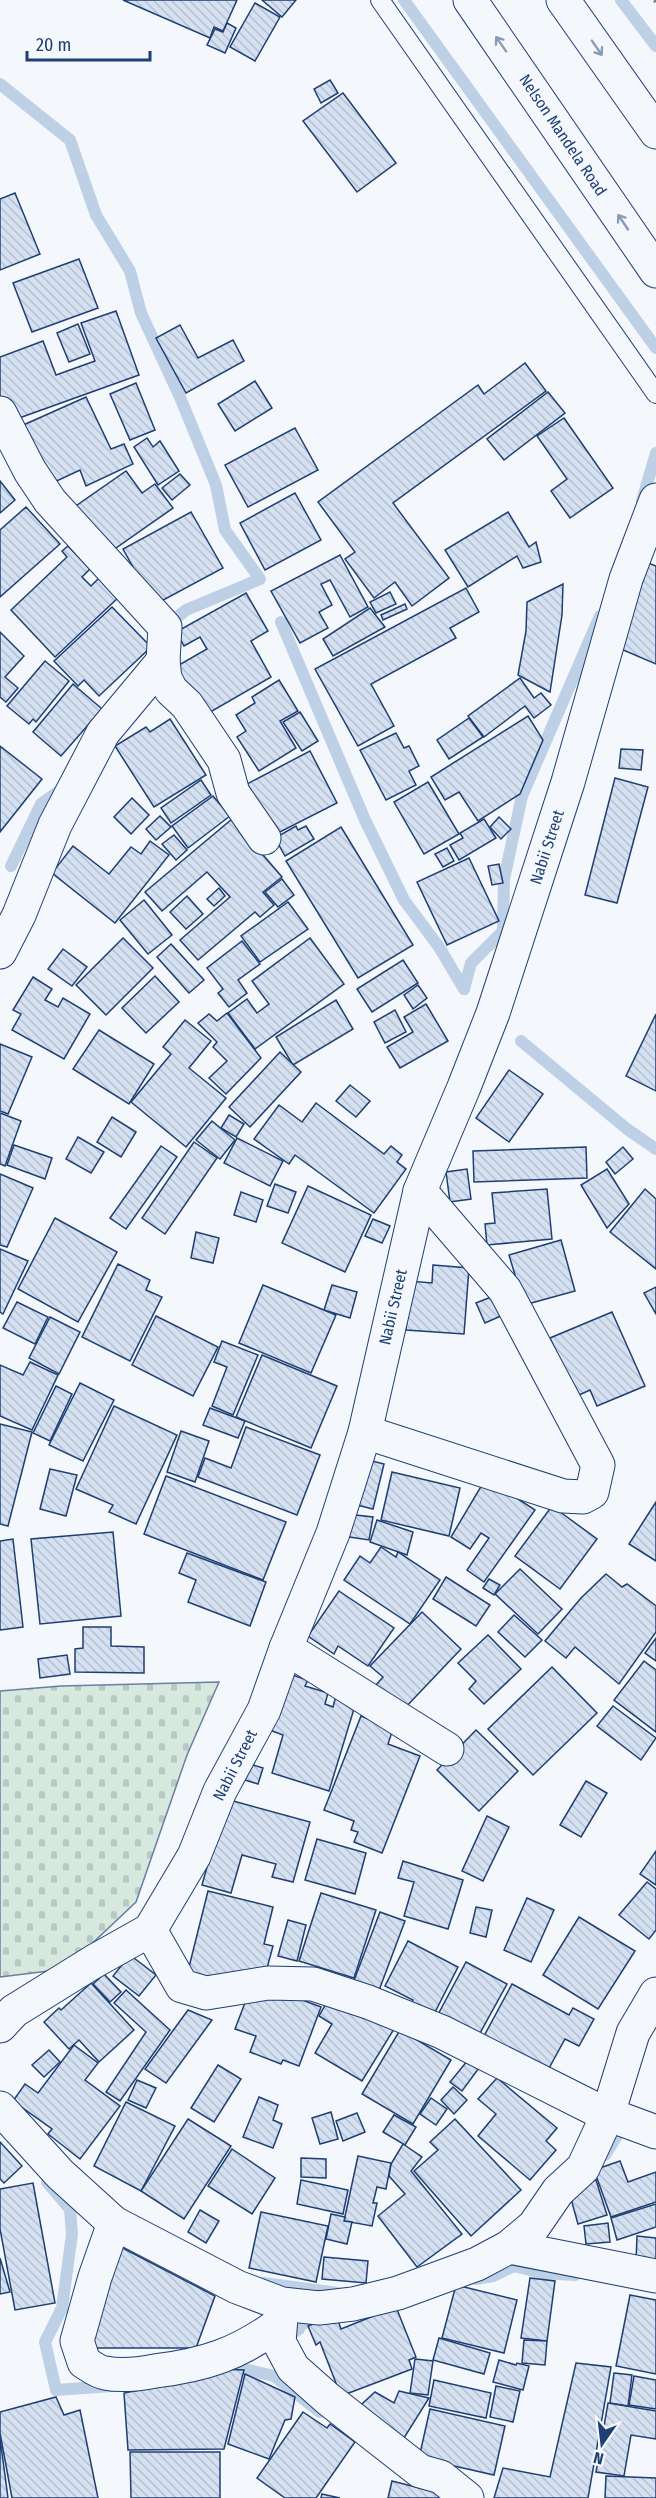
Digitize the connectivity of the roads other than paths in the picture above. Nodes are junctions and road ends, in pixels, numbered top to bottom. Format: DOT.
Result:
graph roads {
  1 [pos="380,0"];
  2 [pos="470,0"];
  3 [pos="563,0"];
  4 [pos="656,132"];
  5 [pos="656,271"];
  6 [pos="656,394"];
  7 [pos="0,413"];
  8 [pos="656,500"];
  9 [pos="163,662"];
  10 [pos="264,838"];
  11 [pos="10,908"];
  12 [pos="0,952"];
  13 [pos="420,1191"];
  14 [pos="365,1432"];
  15 [pos="286,1648"];
  16 [pos="447,1749"];
  17 [pos="150,1930"];
  18 [pos="656,1994"];
  19 [pos="0,2026"];
  20 [pos="0,2108"];
  21 [pos="608,2114"];
  22 [pos="656,2132"];
  23 [pos="114,2223"];
  24 [pos="509,2247"];
  25 [pos="656,2276"];
  26 [pos="281,2314"];
  27 [pos="467,2498"];
  1 -- 6 [label="lane"];
  5 -- 2 [label="street, Nelson Mandela Road, one-way"];
  3 -- 4 [label="street, one-way"];
  7 -- 9 [label="street"];
  8 -- 13 [label="street, Nabii Street"];
  9 -- 10 [label="street"];
  9 -- 11 [label="street"];
  11 -- 12 [label="street"];
  13 -- 14 [label="street, Nabii Street"];
  13 -- 14 [label="street"];
  14 -- 15 [label="street, Nabii Street"];
  15 -- 16 [label="street"];
  15 -- 17 [label="street, Nabii Street"];
  17 -- 19 [label="street, Nabii Street"];
  17 -- 21 [label="street"];
  18 -- 21 [label="street"];
  20 -- 23 [label="street"];
  21 -- 22 [label="street"];
  21 -- 24 [label="street"];
  23 -- 26 [label="street"];
  23 -- 26 [label="street"];
  24 -- 25 [label="street"];
  24 -- 26 [label="street"];
  26 -- 27 [label="street"];
}
